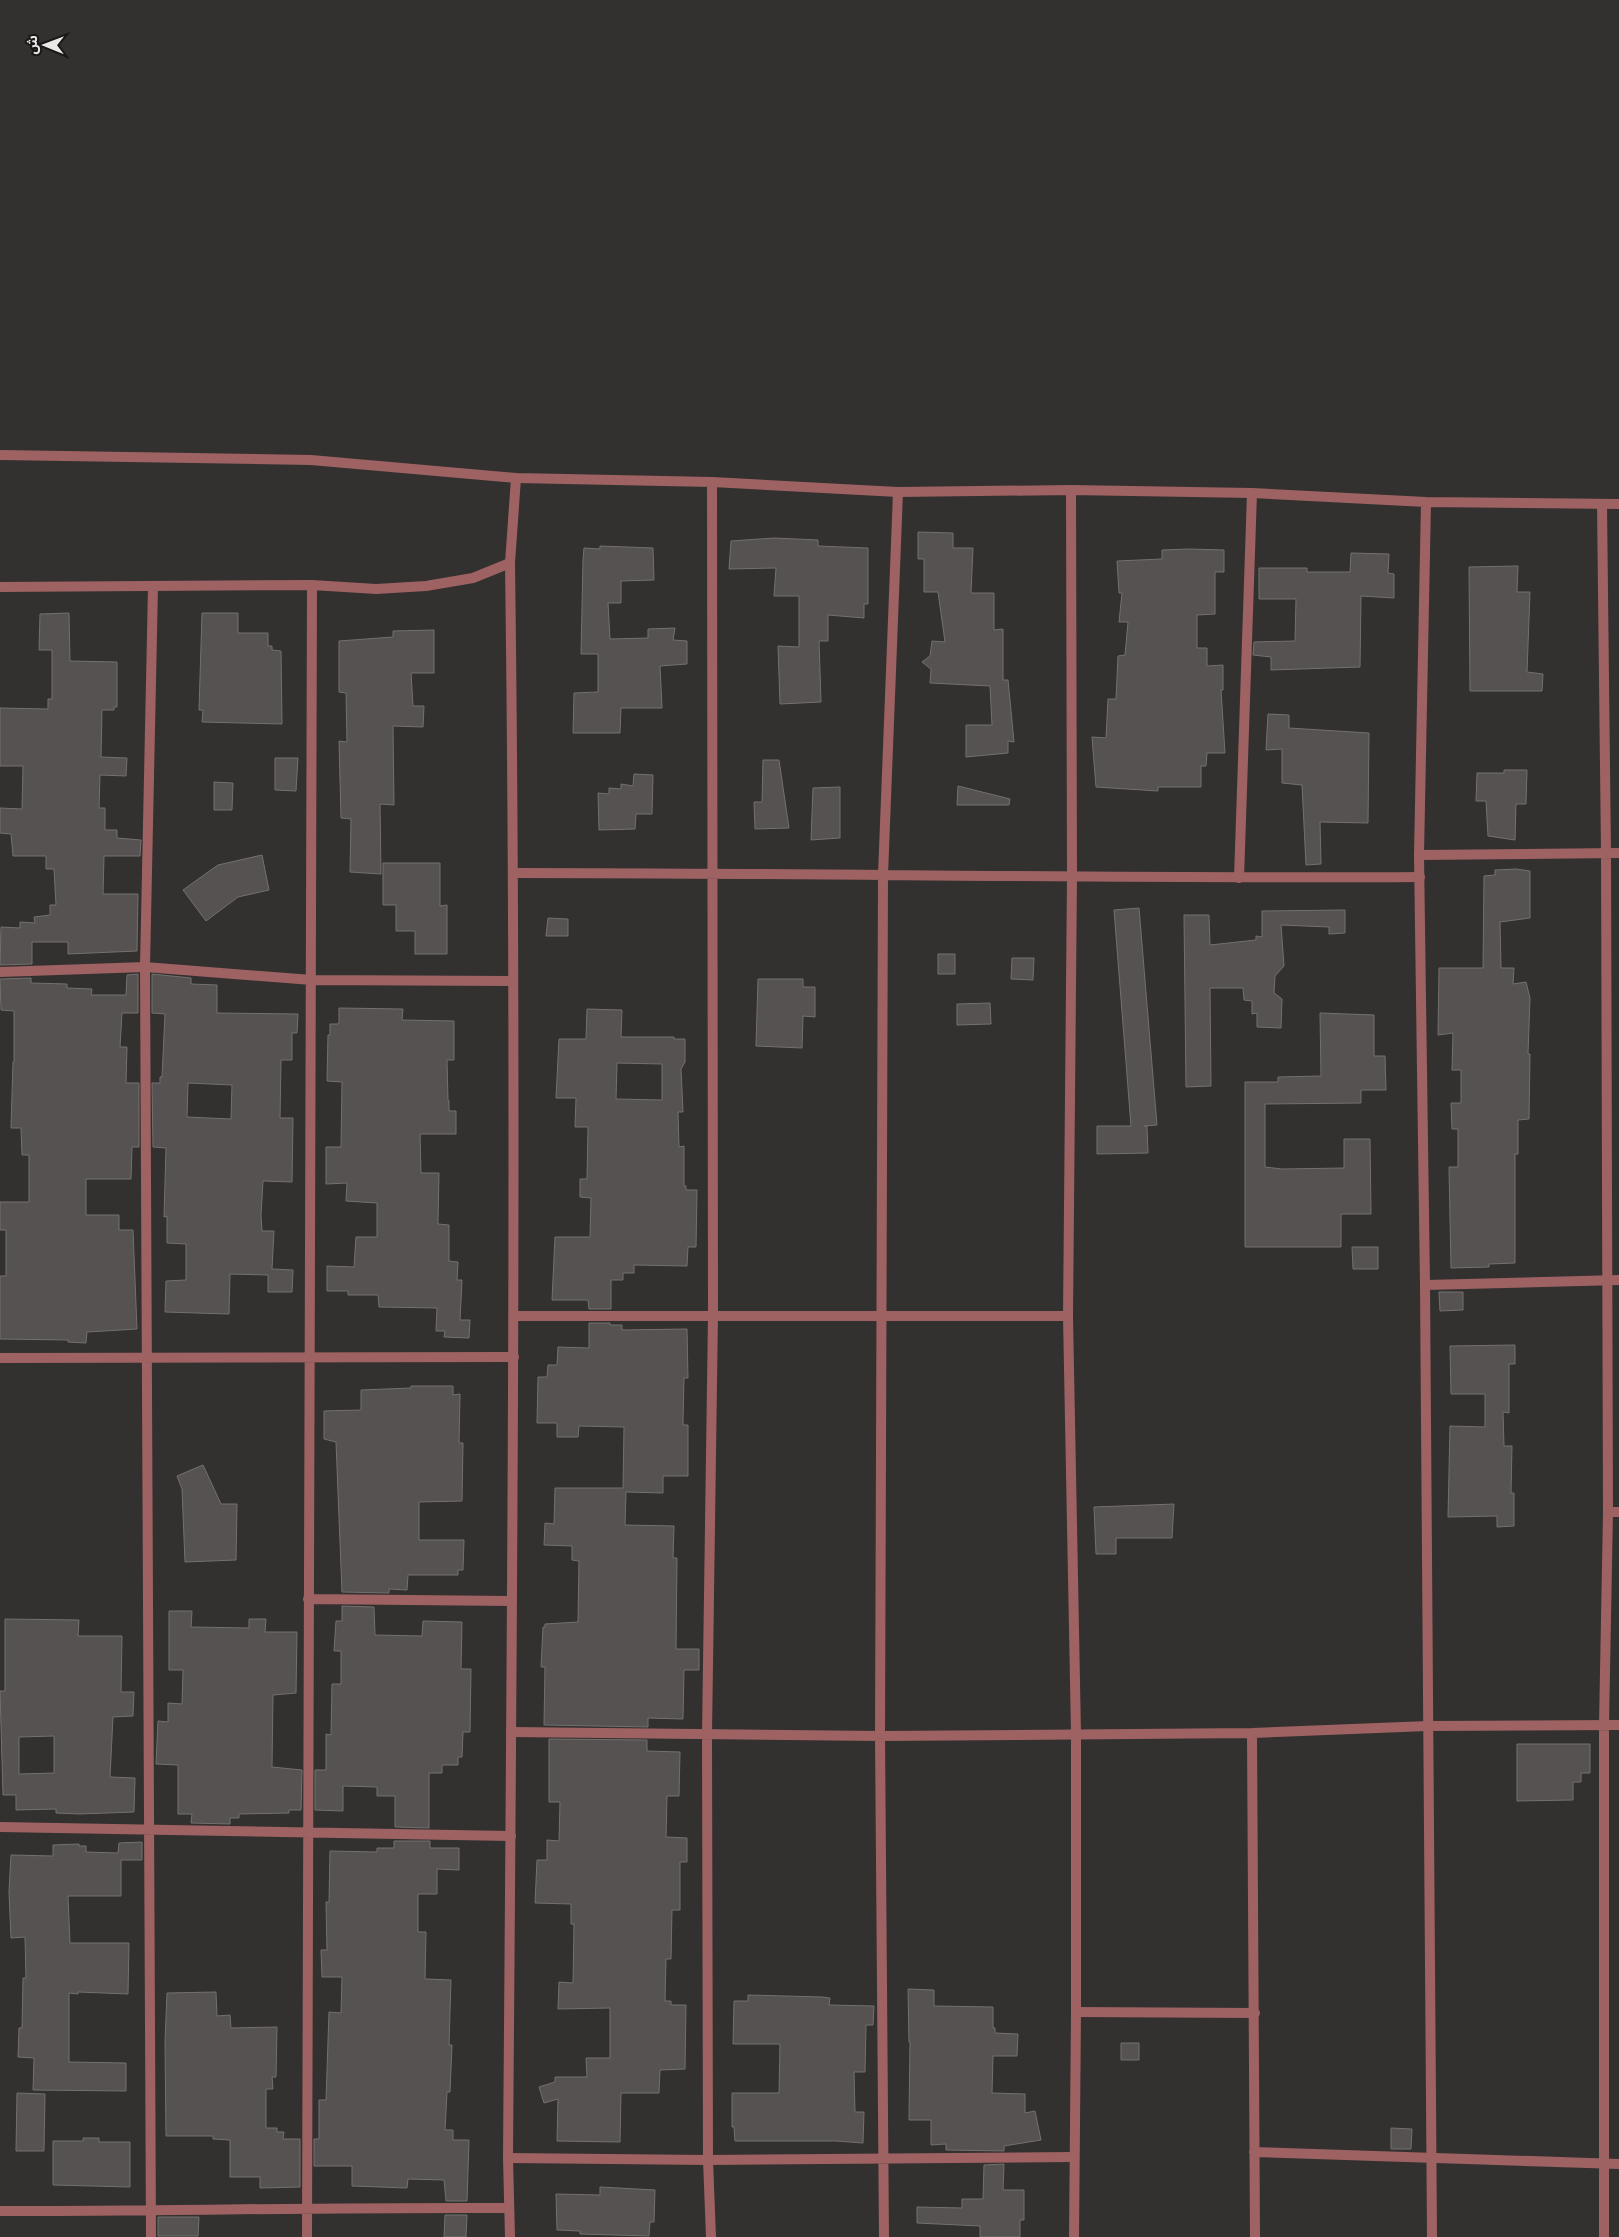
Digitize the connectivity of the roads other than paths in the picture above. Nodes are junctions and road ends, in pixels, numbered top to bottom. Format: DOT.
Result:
graph roads {
  1 [pos="0,455"];
  2 [pos="516,478"];
  3 [pos="712,482"];
  4 [pos="1071,490"];
  5 [pos="898,492"];
  6 [pos="1252,493"];
  7 [pos="1426,502"];
  8 [pos="1602,504"];
  9 [pos="1619,504"];
  10 [pos="510,563"];
  11 [pos="312,585"];
  12 [pos="153,586"];
  13 [pos="0,587"];
  14 [pos="1606,853"];
  15 [pos="1619,853"];
  16 [pos="1419,855"];
  17 [pos="514,873"];
  18 [pos="711,873"];
  19 [pos="883,875"];
  20 [pos="1072,876"];
  21 [pos="1420,877"];
  22 [pos="1239,878"];
  23 [pos="145,968"];
  24 [pos="0,972"];
  25 [pos="312,980"];
  26 [pos="513,981"];
  27 [pos="1607,1280"];
  28 [pos="1619,1280"];
  29 [pos="1426,1285"];
  30 [pos="713,1314"];
  31 [pos="883,1315"];
  32 [pos="514,1316"];
  33 [pos="1068,1316"];
  34 [pos="514,1357"];
  35 [pos="0,1358"];
  36 [pos="148,1358"];
  37 [pos="309,1358"];
  38 [pos="1608,1512"];
  39 [pos="1619,1512"];
  40 [pos="308,1599"];
  41 [pos="512,1601"];
  42 [pos="1604,1725"];
  43 [pos="1619,1725"];
  44 [pos="1428,1726"];
  45 [pos="511,1732"];
  46 [pos="1252,1733"];
  47 [pos="1076,1734"];
  48 [pos="707,1735"];
  49 [pos="880,1736"];
  50 [pos="0,1827"];
  51 [pos="148,1830"];
  52 [pos="308,1833"];
  53 [pos="511,1836"];
  54 [pos="1076,2012"];
  55 [pos="1255,2013"];
  56 [pos="1254,2152"];
  57 [pos="508,2158"];
  58 [pos="1073,2158"];
  59 [pos="1432,2158"];
  60 [pos="883,2159"];
  61 [pos="708,2160"];
  62 [pos="1605,2164"];
  63 [pos="1619,2164"];
  64 [pos="306,2207"];
  65 [pos="508,2208"];
  66 [pos="0,2211"];
  67 [pos="150,2211"];
  68 [pos="151,2237"];
  69 [pos="307,2237"];
  70 [pos="510,2237"];
  71 [pos="711,2237"];
  72 [pos="884,2237"];
  73 [pos="1074,2237"];
  74 [pos="1255,2237"];
  75 [pos="1432,2237"];
  76 [pos="1604,2237"];
  1 -- 2 [label="street"];
  2 -- 3 [label="street"];
  2 -- 10 [label="street"];
  3 -- 5 [label="street"];
  3 -- 18 [label="street"];
  4 -- 5 [label="street"];
  4 -- 6 [label="street"];
  4 -- 20 [label="street"];
  5 -- 19 [label="street"];
  6 -- 7 [label="street"];
  6 -- 22 [label="street"];
  7 -- 8 [label="street"];
  7 -- 16 [label="street"];
  8 -- 9 [label="street"];
  8 -- 14 [label="street"];
  10 -- 11 [label="street"];
  10 -- 17 [label="street"];
  11 -- 12 [label="street"];
  11 -- 25 [label="street"];
  12 -- 13 [label="street"];
  12 -- 23 [label="street"];
  14 -- 15 [label="street"];
  14 -- 16 [label="street"];
  14 -- 27 [label="street"];
  16 -- 21 [label="street"];
  17 -- 18 [label="street"];
  17 -- 26 [label="street"];
  18 -- 19 [label="street"];
  18 -- 30 [label="street"];
  19 -- 20 [label="street"];
  19 -- 31 [label="street"];
  20 -- 22 [label="street"];
  20 -- 33 [label="street"];
  21 -- 22 [label="street"];
  21 -- 29 [label="street"];
  23 -- 24 [label="street"];
  23 -- 25 [label="street"];
  23 -- 36 [label="street"];
  25 -- 26 [label="street"];
  25 -- 37 [label="street"];
  26 -- 32 [label="street"];
  27 -- 28 [label="street"];
  27 -- 29 [label="street"];
  27 -- 38 [label="street"];
  29 -- 44 [label="street"];
  30 -- 31 [label="street"];
  30 -- 32 [label="street"];
  30 -- 48 [label="street"];
  31 -- 33 [label="street"];
  31 -- 49 [label="street"];
  32 -- 34 [label="street"];
  33 -- 47 [label="street"];
  34 -- 37 [label="street"];
  34 -- 41 [label="street"];
  35 -- 36 [label="street"];
  36 -- 37 [label="street"];
  36 -- 51 [label="street"];
  37 -- 40 [label="street"];
  38 -- 39 [label="street"];
  38 -- 42 [label="street"];
  40 -- 41 [label="street"];
  40 -- 52 [label="street"];
  41 -- 45 [label="street"];
  42 -- 43 [label="street"];
  42 -- 44 [label="street"];
  42 -- 62 [label="street"];
  44 -- 46 [label="street"];
  44 -- 59 [label="street"];
  45 -- 48 [label="street"];
  45 -- 53 [label="street"];
  46 -- 47 [label="street"];
  46 -- 55 [label="street"];
  47 -- 49 [label="street"];
  47 -- 54 [label="street"];
  48 -- 49 [label="street"];
  48 -- 61 [label="street"];
  49 -- 60 [label="street"];
  50 -- 51 [label="street"];
  51 -- 52 [label="street"];
  51 -- 67 [label="street"];
  52 -- 53 [label="street"];
  52 -- 64 [label="street"];
  53 -- 57 [label="street"];
  54 -- 55 [label="street"];
  54 -- 58 [label="street"];
  55 -- 56 [label="street"];
  56 -- 59 [label="street"];
  56 -- 74 [label="street"];
  57 -- 61 [label="street"];
  57 -- 65 [label="street"];
  58 -- 60 [label="street"];
  58 -- 73 [label="street"];
  59 -- 62 [label="street"];
  59 -- 75 [label="street"];
  60 -- 61 [label="street"];
  60 -- 72 [label="street"];
  61 -- 71 [label="street"];
  62 -- 63 [label="street"];
  62 -- 76 [label="street"];
  64 -- 65 [label="street"];
  64 -- 67 [label="street"];
  64 -- 69 [label="street"];
  65 -- 70 [label="street"];
  66 -- 67 [label="street"];
  67 -- 68 [label="street"];
}
